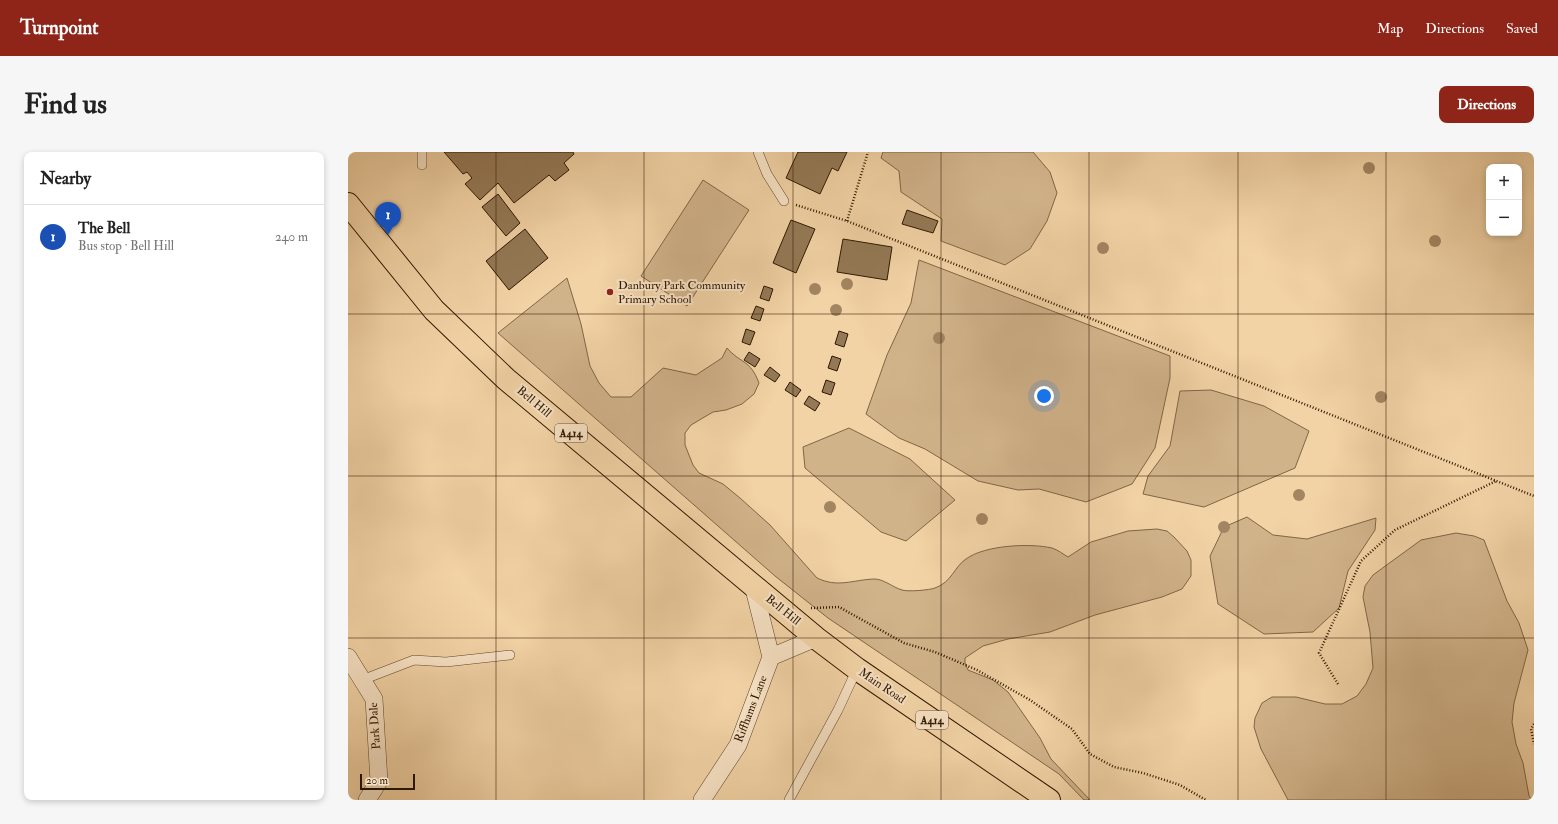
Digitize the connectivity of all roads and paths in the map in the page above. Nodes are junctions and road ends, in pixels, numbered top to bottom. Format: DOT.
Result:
graph roads {
  1 [pos="422,152"];
  2 [pos="758,152"];
  3 [pos="868,152"];
  4 [pos="422,165"];
  5 [pos="784,201"];
  6 [pos="348,204"];
  7 [pos="847,221"];
  8 [pos="1496,480"];
  9 [pos="1534,496"];
  10 [pos="753,585"];
  11 [pos="792,617"];
  12 [pos="816,638"];
  13 [pos="510,655"];
  14 [pos="348,657"];
  15 [pos="771,657"];
  16 [pos="857,669"];
  17 [pos="362,680"];
  18 [pos="1338,684"];
  19 [pos="1534,724"];
  20 [pos="1534,744"];
  21 [pos="367,800"];
  22 [pos="702,800"];
  23 [pos="789,800"];
  24 [pos="1049,800"];
  25 [pos="1206,800"];
  1 -- 4 [label="lane"];
  2 -- 5 [label="lane"];
  3 -- 7 [label="path"];
  5 -- 7 [label="path"];
  6 -- 10 [label="main road, Bell Hill / A414"];
  7 -- 8 [label="path"];
  8 -- 9 [label="path"];
  8 -- 18 [label="path"];
  10 -- 11 [label="main road, Bell Hill / A414"];
  10 -- 15 [label="street"];
  11 -- 12 [label="main road, Bell Hill / A414"];
  11 -- 25 [label="path"];
  12 -- 15 [label="street"];
  12 -- 16 [label="main road, Main Road / A414"];
  13 -- 17 [label="lane"];
  14 -- 17 [label="street, Park Dale"];
  15 -- 22 [label="street, Riffhams Lane"];
  16 -- 23 [label="lane"];
  16 -- 24 [label="main road, Main Road / A414"];
  17 -- 21 [label="street, Park Dale"];
  19 -- 20 [label="path"];
}
